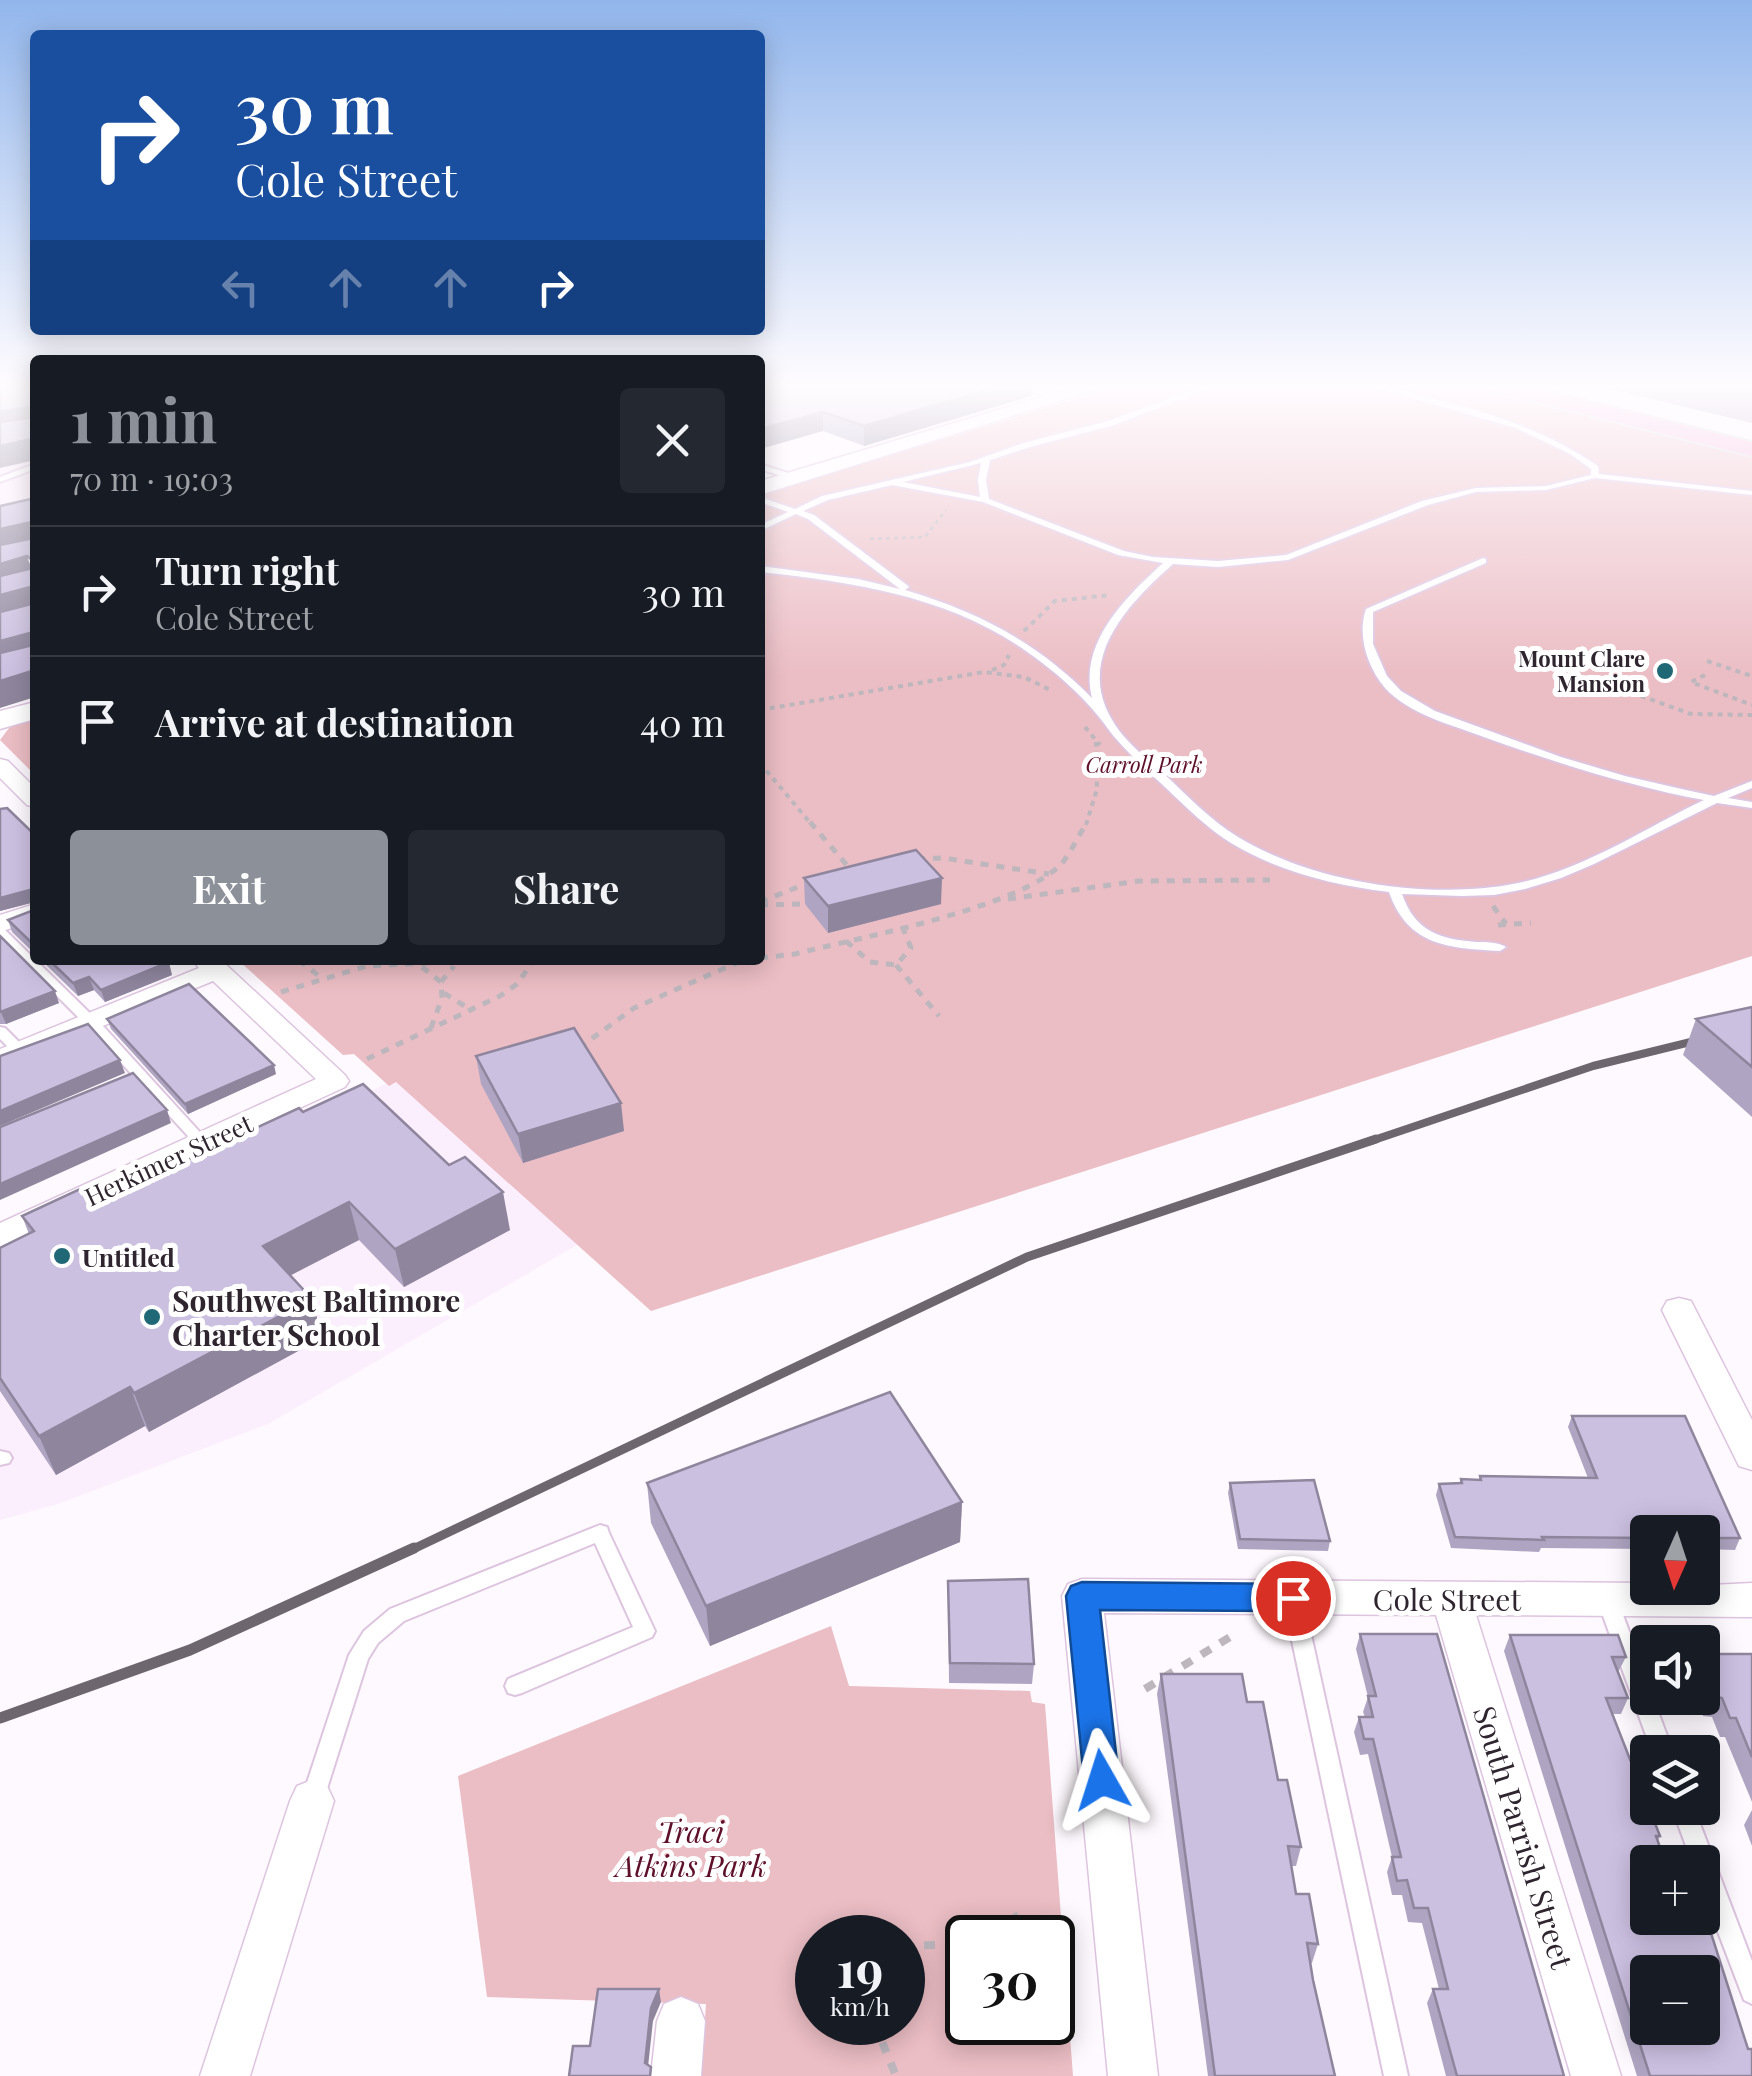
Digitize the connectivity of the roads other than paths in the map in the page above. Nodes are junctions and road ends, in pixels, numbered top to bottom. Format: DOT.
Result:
graph roads {
  1 [pos="886,483"];
  2 [pos="894,483"];
  3 [pos="982,483"];
  4 [pos="1567,483"];
  5 [pos="1655,483"];
  6 [pos="1546,488"];
  7 [pos="1752,494"];
  8 [pos="1560,497"];
  9 [pos="985,500"];
  10 [pos="765,501"];
  11 [pos="796,511"];
  12 [pos="765,526"];
  13 [pos="1483,560"];
  14 [pos="1170,562"];
  15 [pos="765,570"];
  16 [pos="909,590"];
  17 [pos="30,711"];
  18 [pos="1104,716"];
  19 [pos="0,720"];
  20 [pos="1,768"];
  21 [pos="1752,784"];
  22 [pos="30,795"];
  23 [pos="1709,800"];
  24 [pos="30,802"];
  25 [pos="1752,806"];
  26 [pos="10,808"];
  27 [pos="1394,888"];
  28 [pos="30,913"];
  29 [pos="0,924"];
  30 [pos="0,932"];
  31 [pos="1500,947"];
  32 [pos="30,962"];
  33 [pos="33,965"];
  34 [pos="211,965"];
  35 [pos="90,1022"];
  36 [pos="0,1031"];
  37 [pos="10,1055"];
  38 [pos="140,1075"];
  39 [pos="122,1083"];
  40 [pos="202,1143"];
  41 [pos="0,1236"];
  42 [pos="1679,1310"];
  43 [pos="1752,1456"];
  44 [pos="1293,1598"];
  45 [pos="1451,1599"];
  46 [pos="1606,1600"];
  47 [pos="1752,1600"];
  48 [pos="515,1686"];
  49 [pos="1657,1735"];
  50 [pos="312,1801"];
  51 [pos="1690,1825"];
  52 [pos="1752,1992"];
  53 [pos="681,2021"];
  54 [pos="225,2076"];
  55 [pos="676,2076"];
  56 [pos="1133,2076"];
  57 [pos="1396,2076"];
  58 [pos="1596,2076"];
  1 -- 11 [label="lane"];
  2 -- 9 [label="lane"];
  3 -- 9 [label="lane"];
  4 -- 6 [label="lane"];
  5 -- 7 [label="lane"];
  6 -- 8 [label="lane"];
  6 -- 14 [label="lane"];
  9 -- 14 [label="lane"];
  10 -- 11 [label="lane"];
  11 -- 12 [label="lane"];
  11 -- 16 [label="lane"];
  13 -- 23 [label="lane"];
  14 -- 18 [label="lane"];
  15 -- 16 [label="lane"];
  16 -- 18 [label="lane"];
  17 -- 19 [label="main road"];
  18 -- 27 [label="lane"];
  20 -- 22 [label="street"];
  21 -- 23 [label="lane"];
  23 -- 25 [label="lane"];
  23 -- 27 [label="lane"];
  24 -- 26 [label="street"];
  27 -- 31 [label="lane"];
  28 -- 29 [label="street"];
  30 -- 32 [label="lane"];
  33 -- 35 [label="lane"];
  34 -- 35 [label="street"];
  34 -- 40 [label="street, Herkimer Street"];
  35 -- 37 [label="street"];
  35 -- 38 [label="lane"];
  36 -- 37 [label="lane"];
  38 -- 39 [label="lane"];
  38 -- 40 [label="lane"];
  40 -- 41 [label="street, Herkimer Street"];
  42 -- 43 [label="street"];
  44 -- 45 [label="street, Cole Street"];
  44 -- 56 [label="street, Cole Street"];
  44 -- 57 [label="lane"];
  45 -- 46 [label="street, Cole Street"];
  45 -- 58 [label="street, South Parrish Street"];
  46 -- 47 [label="street, Cole Street"];
  46 -- 49 [label="lane"];
  48 -- 50 [label="lane"];
  50 -- 54 [label="street"];
  51 -- 52 [label="lane"];
  53 -- 55 [label="street"];
}
